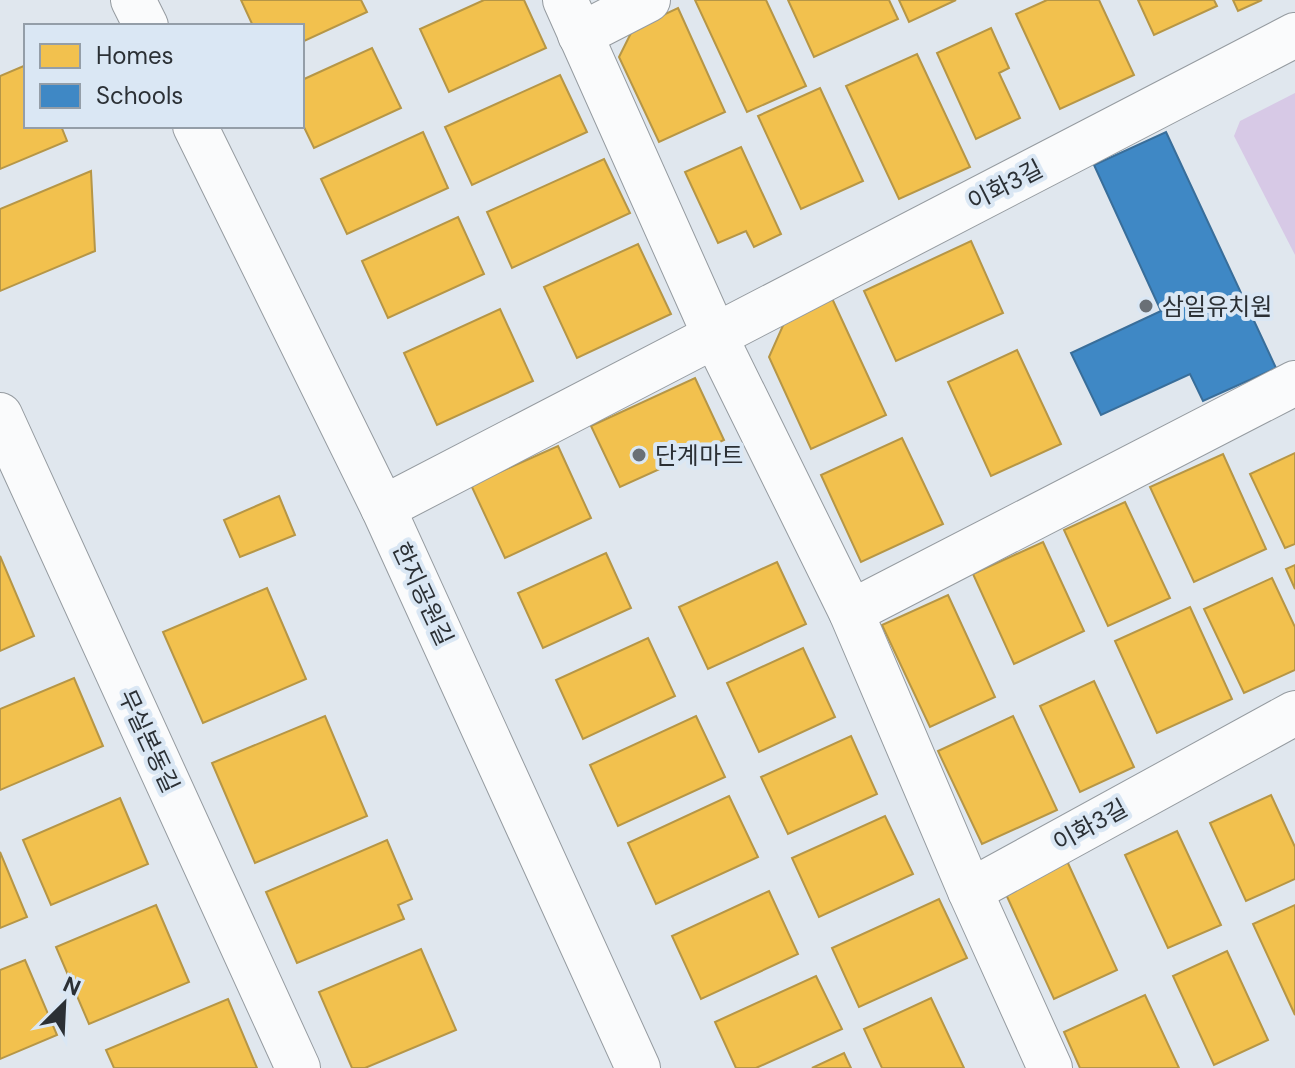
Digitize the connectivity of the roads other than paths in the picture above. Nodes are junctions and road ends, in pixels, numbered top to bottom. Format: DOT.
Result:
graph roads {
  1 [pos="133,0"];
  2 [pos="648,0"];
  3 [pos="573,18"];
  4 [pos="145,24"];
  5 [pos="1295,35"];
  6 [pos="196,128"];
  7 [pos="715,336"];
  8 [pos="1295,383"];
  9 [pos="0,415"];
  10 [pos="383,508"];
  11 [pos="851,612"];
  12 [pos="1295,713"];
  13 [pos="970,891"];
  14 [pos="298,1068"];
  15 [pos="638,1068"];
  16 [pos="1050,1068"];
  1 -- 4 [label="street"];
  2 -- 3 [label="street"];
  3 -- 7 [label="street"];
  5 -- 7 [label="street, 이화3길"];
  6 -- 10 [label="street, 한지공원길"];
  7 -- 10 [label="street, 이화3길"];
  7 -- 11 [label="street"];
  8 -- 11 [label="street"];
  9 -- 14 [label="street, 무실본동길"];
  10 -- 15 [label="street, 한지공원길"];
  11 -- 13 [label="street"];
  12 -- 13 [label="street, 이화3길"];
  13 -- 16 [label="street"];
}
